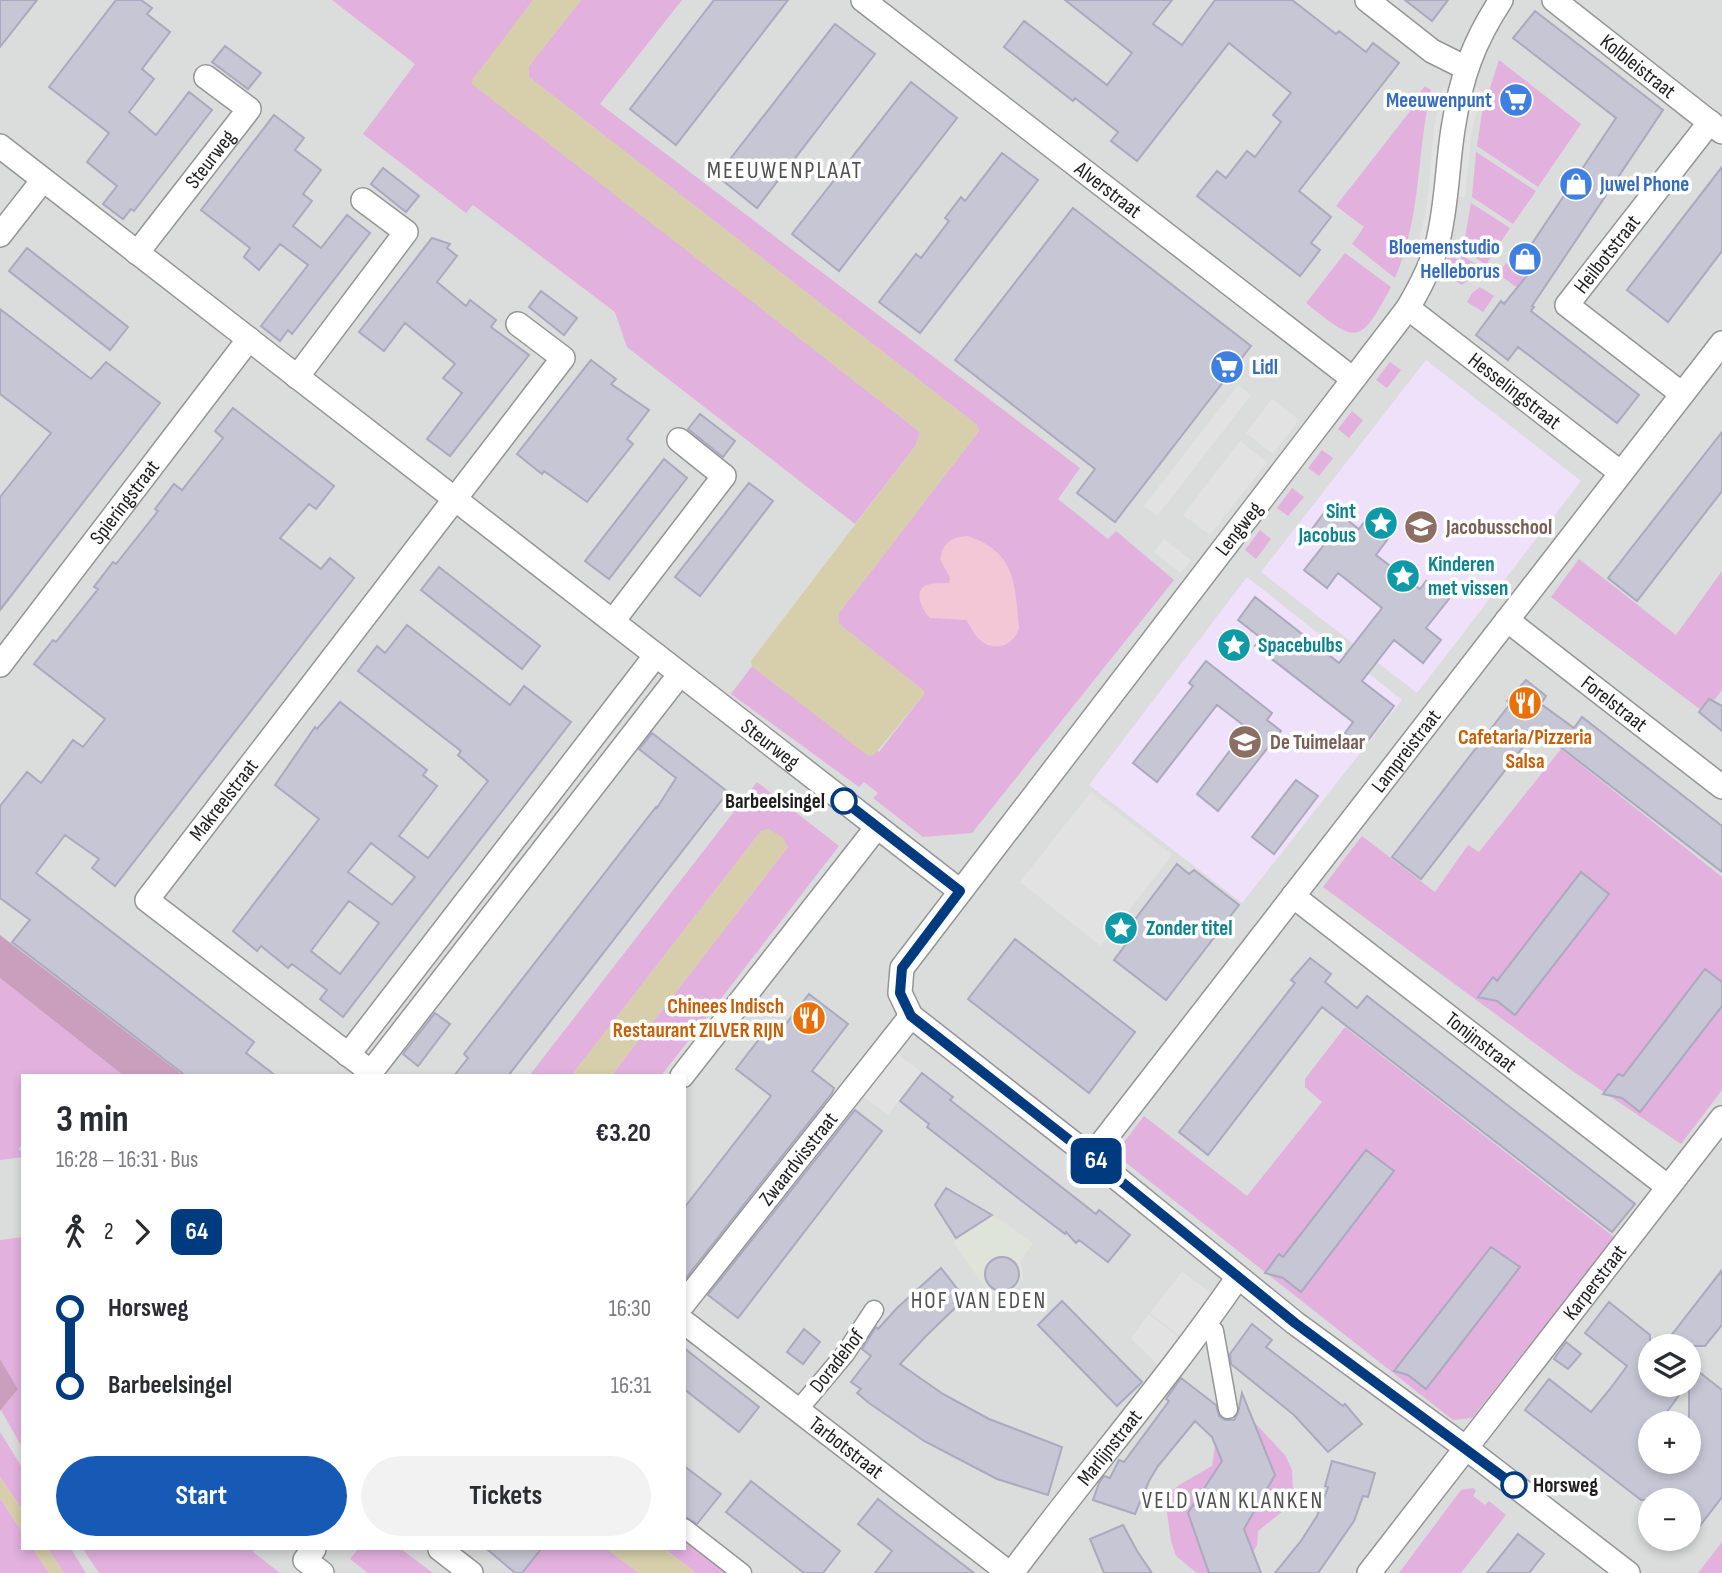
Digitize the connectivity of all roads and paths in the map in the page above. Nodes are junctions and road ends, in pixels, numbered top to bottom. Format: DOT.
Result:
graph roads {
  1 [pos="863,0"];
  2 [pos="1367,0"];
  3 [pos="1501,0"];
  4 [pos="1554,0"];
  5 [pos="1466,68"];
  6 [pos="206,77"];
  7 [pos="1716,127"];
  8 [pos="0,146"];
  9 [pos="43,180"];
  10 [pos="363,200"];
  11 [pos="2,233"];
  12 [pos="137,253"];
  13 [pos="1408,308"];
  14 [pos="518,324"];
  15 [pos="249,339"];
  16 [pos="1722,343"];
  17 [pos="297,377"];
  18 [pos="1353,379"];
  19 [pos="1682,394"];
  20 [pos="679,440"];
  21 [pos="1621,472"];
  22 [pos="454,498"];
  23 [pos="1507,620"];
  24 [pos="613,621"];
  25 [pos="656,655"];
  26 [pos="0,665"];
  27 [pos="680,674"];
  28 [pos="1722,787"];
  29 [pos="877,827"];
  30 [pos="960,891"];
  31 [pos="1293,896"];
  32 [pos="911,1016"];
  33 [pos="348,1055"];
  34 [pos="684,1074"];
  35 [pos="1722,1118"];
  36 [pos="1091,1157"];
  37 [pos="1668,1187"];
  38 [pos="1238,1277"];
  39 [pos="686,1300"];
  40 [pos="874,1310"];
  41 [pos="1206,1323"];
  42 [pos="686,1324"];
  43 [pos="1228,1409"];
  44 [pos="798,1410"];
  45 [pos="1466,1448"];
  46 [pos="686,1530"];
  47 [pos="313,1550"];
  48 [pos="441,1550"];
  49 [pos="322,1573"];
  50 [pos="471,1573"];
  51 [pos="742,1573"];
  52 [pos="1011,1573"];
  53 [pos="1369,1573"];
  54 [pos="1628,1573"];
  1 -- 18 [label="street, Alverstraat"];
  2 -- 5 [label="street"];
  3 -- 5 [label="street, Lengweg"];
  4 -- 7 [label="street, Kolbleistraat"];
  5 -- 13 [label="street, Lengweg"];
  6 -- 12 [label="street, Steurweg"];
  7 -- 19 [label="street, Heilbotstraat"];
  8 -- 9 [label="street, Steurweg"];
  9 -- 11 [label="street"];
  9 -- 12 [label="street, Steurweg"];
  10 -- 17 [label="street"];
  12 -- 15 [label="street, Steurweg"];
  13 -- 18 [label="street, Lengweg"];
  13 -- 21 [label="street, Hesselingstraat"];
  14 -- 22 [label="street"];
  15 -- 17 [label="street, Steurweg"];
  15 -- 26 [label="street, Spieringstraat"];
  16 -- 19 [label="street, Lampreistraat"];
  17 -- 22 [label="street, Steurweg"];
  18 -- 30 [label="street, Lengweg"];
  19 -- 21 [label="street, Lampreistraat"];
  20 -- 24 [label="street"];
  21 -- 23 [label="street, Lampreistraat"];
  22 -- 24 [label="street, Steurweg"];
  22 -- 33 [label="street, Makreelstraat"];
  23 -- 28 [label="street, Forelstraat"];
  23 -- 31 [label="street, Lampreistraat"];
  24 -- 25 [label="street, Steurweg"];
  25 -- 27 [label="street, Steurweg"];
  25 -- 33 [label="street"];
  27 -- 29 [label="street, Steurweg"];
  27 -- 33 [label="street, Makreelstraat"];
  29 -- 30 [label="street, Steurweg"];
  29 -- 34 [label="street"];
  30 -- 32 [label="street, Lengweg"];
  31 -- 36 [label="street, Lampreistraat"];
  31 -- 37 [label="street, Tonijnstraat"];
  32 -- 36 [label="street"];
  32 -- 39 [label="street, Zwaardvisstraat"];
  35 -- 37 [label="street, Karperstraat"];
  36 -- 38 [label="street"];
  37 -- 45 [label="street, Karperstraat"];
  38 -- 41 [label="street, Marlijnstraat"];
  38 -- 45 [label="street"];
  40 -- 44 [label="street, Doradehof"];
  41 -- 43 [label="street"];
  41 -- 52 [label="street, Marlijnstraat"];
  42 -- 44 [label="street, Tarbotstraat"];
  44 -- 52 [label="street, Tarbotstraat"];
  45 -- 53 [label="street, Karperstraat"];
  45 -- 54 [label="street"];
  46 -- 51 [label="street"];
  47 -- 49 [label="street"];
  48 -- 50 [label="street"];
}
